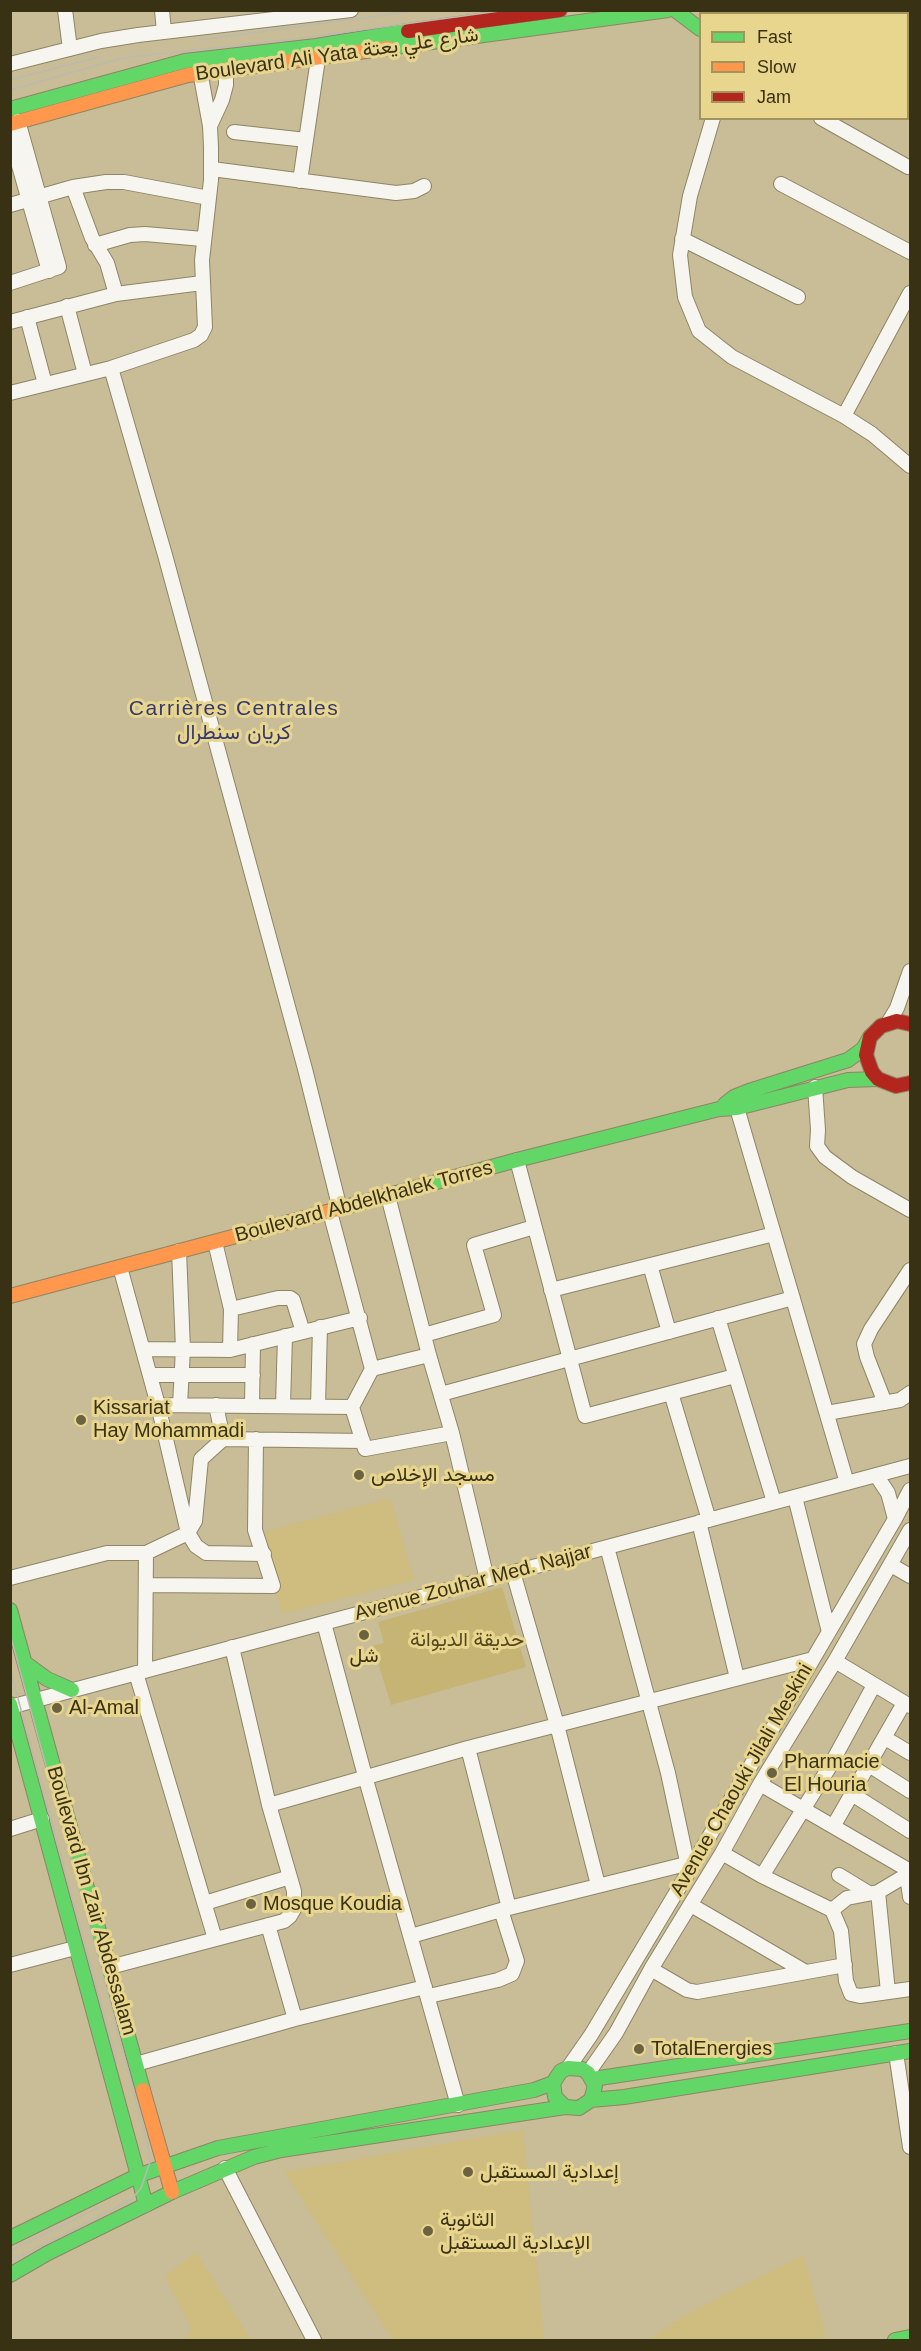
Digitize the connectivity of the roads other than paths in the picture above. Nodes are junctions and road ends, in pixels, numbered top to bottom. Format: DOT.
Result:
graph roads {
  1 [pos="65,10"];
  2 [pos="162,10"];
  3 [pos="351,10"];
  4 [pos="560,10"];
  5 [pos="668,10"];
  6 [pos="675,10"];
  7 [pos="699,28"];
  8 [pos="165,32"];
  9 [pos="70,49"];
  10 [pos="225,56"];
  11 [pos="318,59"];
  12 [pos="10,64"];
  13 [pos="199,67"];
  14 [pos="227,71"];
  15 [pos="10,109"];
  16 [pos="712,120"];
  17 [pos="825,120"];
  18 [pos="14,122"];
  19 [pos="210,126"];
  20 [pos="234,132"];
  21 [pos="10,134"];
  22 [pos="306,140"];
  23 [pos="908,167"];
  24 [pos="212,169"];
  25 [pos="300,181"];
  26 [pos="781,184"];
  27 [pos="424,186"];
  28 [pos="73,187"];
  29 [pos="34,198"];
  30 [pos="209,198"];
  31 [pos="10,205"];
  32 [pos="203,239"];
  33 [pos="682,239"];
  34 [pos="95,245"];
  35 [pos="910,252"];
  36 [pos="10,283"];
  37 [pos="202,283"];
  38 [pos="910,293"];
  39 [pos="116,294"];
  40 [pos="798,297"];
  41 [pos="67,306"];
  42 [pos="27,317"];
  43 [pos="10,322"];
  44 [pos="111,368"];
  45 [pos="85,374"];
  46 [pos="45,384"];
  47 [pos="10,393"];
  48 [pos="844,416"];
  49 [pos="872,434"];
  50 [pos="910,453"];
  51 [pos="910,466"];
  52 [pos="910,971"];
  53 [pos="888,1023"];
  54 [pos="910,1024"];
  55 [pos="870,1037"];
  56 [pos="878,1079"];
  57 [pos="910,1083"];
  58 [pos="815,1088"];
  59 [pos="737,1108"];
  60 [pos="719,1109"];
  61 [pos="517,1160"];
  62 [pos="388,1196"];
  63 [pos="335,1210"];
  64 [pos="910,1210"];
  65 [pos="534,1227"];
  66 [pos="774,1234"];
  67 [pos="215,1242"];
  68 [pos="179,1251"];
  69 [pos="650,1265"];
  70 [pos="120,1267"];
  71 [pos="910,1270"];
  72 [pos="551,1290"];
  73 [pos="10,1296"];
  74 [pos="793,1298"];
  75 [pos="231,1309"];
  76 [pos="360,1318"];
  77 [pos="718,1318"];
  78 [pos="320,1328"];
  79 [pos="303,1332"];
  80 [pos="669,1332"];
  81 [pos="424,1335"];
  82 [pos="285,1336"];
  83 [pos="253,1344"];
  84 [pos="143,1349"];
  85 [pos="183,1349"];
  86 [pos="231,1350"];
  87 [pos="429,1355"];
  88 [pos="569,1359"];
  89 [pos="372,1369"];
  90 [pos="150,1375"];
  91 [pos="182,1375"];
  92 [pos="253,1375"];
  93 [pos="735,1376"];
  94 [pos="672,1393"];
  95 [pos="910,1393"];
  96 [pos="441,1394"];
  97 [pos="885,1403"];
  98 [pos="158,1405"];
  99 [pos="180,1405"];
  100 [pos="216,1405"];
  101 [pos="252,1405"];
  102 [pos="283,1405"];
  103 [pos="318,1406"];
  104 [pos="352,1407"];
  105 [pos="827,1413"];
  106 [pos="452,1433"];
  107 [pos="223,1439"];
  108 [pos="256,1439"];
  109 [pos="363,1441"];
  110 [pos="910,1466"];
  111 [pos="876,1475"];
  112 [pos="847,1483"];
  113 [pos="910,1490"];
  114 [pos="795,1497"];
  115 [pos="774,1502"];
  116 [pos="895,1520"];
  117 [pos="704,1521"];
  118 [pos="910,1530"];
  119 [pos="188,1533"];
  120 [pos="607,1547"];
  121 [pos="146,1553"];
  122 [pos="264,1554"];
  123 [pos="891,1565"];
  124 [pos="513,1572"];
  125 [pos="910,1576"];
  126 [pos="10,1578"];
  127 [pos="487,1579"];
  128 [pos="146,1585"];
  129 [pos="10,1610"];
  130 [pos="324,1623"];
  131 [pos="829,1632"];
  132 [pos="232,1647"];
  133 [pos="813,1659"];
  134 [pos="835,1661"];
  135 [pos="25,1663"];
  136 [pos="141,1672"];
  137 [pos="737,1678"];
  138 [pos="874,1684"];
  139 [pos="72,1690"];
  140 [pos="34,1700"];
  141 [pos="648,1701"];
  142 [pos="907,1705"];
  143 [pos="11,1706"];
  144 [pos="557,1725"];
  145 [pos="885,1737"];
  146 [pos="468,1748"];
  147 [pos="910,1753"];
  148 [pos="869,1765"];
  149 [pos="365,1776"];
  150 [pos="760,1784"];
  151 [pos="910,1791"];
  152 [pos="852,1794"];
  153 [pos="269,1805"];
  154 [pos="804,1809"];
  155 [pos="42,1819"];
  156 [pos="834,1825"];
  157 [pos="10,1828"];
  158 [pos="910,1831"];
  159 [pos="722,1853"];
  160 [pos="688,1867"];
  161 [pos="909,1873"];
  162 [pos="839,1875"];
  163 [pos="762,1876"];
  164 [pos="290,1877"];
  165 [pos="598,1885"];
  166 [pos="872,1892"];
  167 [pos="910,1897"];
  168 [pos="205,1903"];
  169 [pos="691,1905"];
  170 [pos="505,1909"];
  171 [pos="832,1910"];
  172 [pos="268,1925"];
  173 [pos="411,1936"];
  174 [pos="215,1939"];
  175 [pos="75,1948"];
  176 [pos="10,1965"];
  177 [pos="845,1965"];
  178 [pos="110,1967"];
  179 [pos="651,1969"];
  180 [pos="804,1971"];
  181 [pos="910,1989"];
  182 [pos="427,1992"];
  183 [pos="888,1992"];
  184 [pos="295,2019"];
  185 [pos="910,2031"];
  186 [pos="910,2051"];
  187 [pos="896,2053"];
  188 [pos="136,2064"];
  189 [pos="568,2068"];
  190 [pos="590,2076"];
  191 [pos="553,2083"];
  192 [pos="591,2100"];
  193 [pos="458,2105"];
  194 [pos="565,2107"];
  195 [pos="910,2147"];
  196 [pos="164,2166"];
  197 [pos="225,2168"];
  198 [pos="137,2176"];
  199 [pos="172,2192"];
  200 [pos="146,2205"];
  201 [pos="11,2235"];
  202 [pos="10,2275"];
  203 [pos="910,2337"];
  204 [pos="314,2340"];
  205 [pos="895,2340"];
  1 -- 9 [label="street"];
  2 -- 8 [label="street"];
  3 -- 8 [label="street"];
  4 -- 10 [label="main road, Boulevard Ali Yata شارع علي يعتة"];
  5 -- 11 [label="main road, Boulevard Ali Yata شارع علي يعتة"];
  6 -- 7 [label="main road"];
  8 -- 9 [label="street"];
  9 -- 12 [label="street"];
  10 -- 13 [label="main road, Boulevard Ali Yata شارع علي يعتة"];
  10 -- 14 [label="street"];
  11 -- 14 [label="main road, Boulevard Ali Yata شارع علي يعتة"];
  11 -- 22 [label="street"];
  13 -- 14 [label="main road, Boulevard Ali Yata شارع علي يعتة"];
  13 -- 15 [label="main road, Boulevard Ali Yata شارع علي يعتة"];
  13 -- 18 [label="main road, Boulevard Ali Yata شارع علي يعتة"];
  13 -- 19 [label="street"];
  14 -- 19 [label="street"];
  16 -- 33 [label="street"];
  17 -- 23 [label="street"];
  18 -- 29 [label="street"];
  19 -- 24 [label="street"];
  20 -- 22 [label="street"];
  21 -- 29 [label="street"];
  22 -- 25 [label="street"];
  24 -- 25 [label="street"];
  24 -- 30 [label="street"];
  25 -- 27 [label="street"];
  26 -- 35 [label="street"];
  28 -- 29 [label="street"];
  28 -- 30 [label="street"];
  28 -- 34 [label="street"];
  29 -- 31 [label="street"];
  29 -- 36 [label="street"];
  30 -- 32 [label="street"];
  32 -- 34 [label="street"];
  32 -- 37 [label="street"];
  33 -- 40 [label="street"];
  33 -- 48 [label="street"];
  34 -- 39 [label="street"];
  37 -- 39 [label="street"];
  37 -- 44 [label="street"];
  38 -- 48 [label="street"];
  39 -- 41 [label="street"];
  41 -- 42 [label="street"];
  41 -- 45 [label="street"];
  42 -- 43 [label="street"];
  42 -- 46 [label="street"];
  44 -- 45 [label="street"];
  44 -- 63 [label="street"];
  45 -- 46 [label="street"];
  46 -- 47 [label="street"];
  48 -- 49 [label="street"];
  49 -- 50 [label="street"];
  49 -- 51 [label="street"];
  52 -- 53 [label="street"];
  53 -- 54 [label="main road"];
  53 -- 55 [label="main road, Boulevard Abdelkhalek Torres"];
  55 -- 56 [label="main road"];
  55 -- 60 [label="main road, Boulevard Abdelkhalek Torres"];
  56 -- 57 [label="main road, Boulevard Abdelkhalek Torres"];
  56 -- 58 [label="main road, Boulevard Abdelkhalek Torres"];
  58 -- 59 [label="main road, Boulevard Abdelkhalek Torres"];
  58 -- 64 [label="street"];
  59 -- 60 [label="main road, Boulevard Abdelkhalek Torres"];
  59 -- 66 [label="street"];
  60 -- 61 [label="main road, Boulevard Abdelkhalek Torres"];
  61 -- 62 [label="main road, Boulevard Abdelkhalek Torres"];
  61 -- 65 [label="street"];
  62 -- 63 [label="main road, Boulevard Abdelkhalek Torres"];
  62 -- 81 [label="street"];
  63 -- 67 [label="main road, Boulevard Abdelkhalek Torres"];
  63 -- 76 [label="street"];
  65 -- 72 [label="street"];
  65 -- 81 [label="street"];
  66 -- 69 [label="street"];
  66 -- 74 [label="street"];
  67 -- 68 [label="main road, Boulevard Abdelkhalek Torres"];
  67 -- 75 [label="street"];
  68 -- 70 [label="main road, Boulevard Abdelkhalek Torres"];
  68 -- 85 [label="street"];
  69 -- 72 [label="street"];
  69 -- 80 [label="street"];
  70 -- 73 [label="main road, Boulevard Abdelkhalek Torres"];
  70 -- 84 [label="street"];
  71 -- 97 [label="street"];
  72 -- 88 [label="street"];
  74 -- 77 [label="street"];
  74 -- 105 [label="street"];
  75 -- 79 [label="street"];
  75 -- 86 [label="street"];
  76 -- 78 [label="street"];
  76 -- 89 [label="street"];
  77 -- 80 [label="street"];
  77 -- 93 [label="street"];
  78 -- 79 [label="street"];
  78 -- 103 [label="street"];
  79 -- 82 [label="street"];
  80 -- 88 [label="street"];
  81 -- 87 [label="street"];
  82 -- 83 [label="street"];
  82 -- 102 [label="street"];
  83 -- 86 [label="street"];
  83 -- 92 [label="street"];
  84 -- 85 [label="street"];
  84 -- 90 [label="street"];
  85 -- 86 [label="street"];
  85 -- 91 [label="street"];
  87 -- 89 [label="street"];
  87 -- 96 [label="street"];
  88 -- 94 [label="street"];
  88 -- 96 [label="street"];
  89 -- 104 [label="street"];
  90 -- 91 [label="street"];
  90 -- 98 [label="street"];
  91 -- 92 [label="street"];
  91 -- 99 [label="street"];
  92 -- 101 [label="street"];
  93 -- 94 [label="street"];
  93 -- 115 [label="street"];
  94 -- 117 [label="street"];
  95 -- 97 [label="street"];
  96 -- 106 [label="street"];
  97 -- 105 [label="street"];
  98 -- 99 [label="street"];
  98 -- 119 [label="street"];
  99 -- 100 [label="street"];
  100 -- 101 [label="street"];
  100 -- 107 [label="street"];
  101 -- 102 [label="street"];
  102 -- 103 [label="street"];
  103 -- 104 [label="street"];
  104 -- 109 [label="street"];
  105 -- 112 [label="street"];
  106 -- 109 [label="street"];
  106 -- 127 [label="street"];
  107 -- 108 [label="street"];
  107 -- 119 [label="street"];
  108 -- 109 [label="street"];
  108 -- 122 [label="street"];
  110 -- 111 [label="street, Avenue Zouhar Med. Najjar"];
  111 -- 112 [label="street, Avenue Zouhar Med. Najjar"];
  111 -- 116 [label="street"];
  112 -- 114 [label="street, Avenue Zouhar Med. Najjar"];
  113 -- 116 [label="street, Avenue Chaouki Jilali Meskini"];
  114 -- 115 [label="street, Avenue Zouhar Med. Najjar"];
  114 -- 131 [label="street"];
  115 -- 117 [label="street, Avenue Zouhar Med. Najjar"];
  116 -- 131 [label="street, Avenue Chaouki Jilali Meskini"];
  117 -- 120 [label="street, Avenue Zouhar Med. Najjar"];
  117 -- 137 [label="street"];
  118 -- 123 [label="street, Avenue Chaouki Jilali Meskini"];
  119 -- 121 [label="street"];
  119 -- 122 [label="street"];
  120 -- 124 [label="street, Avenue Zouhar Med. Najjar"];
  120 -- 141 [label="street"];
  121 -- 126 [label="street"];
  121 -- 128 [label="street"];
  122 -- 128 [label="street"];
  123 -- 125 [label="street"];
  123 -- 134 [label="street, Avenue Chaouki Jilali Meskini"];
  124 -- 127 [label="street, Avenue Zouhar Med. Najjar"];
  124 -- 144 [label="street"];
  127 -- 130 [label="street, Avenue Zouhar Med. Najjar"];
  128 -- 136 [label="street"];
  129 -- 135 [label="main road, Boulevard Ibn Zair Abdessalam"];
  130 -- 132 [label="street, Avenue Zouhar Med. Najjar"];
  130 -- 149 [label="street"];
  131 -- 133 [label="street, Avenue Chaouki Jilali Meskini"];
  132 -- 136 [label="street, Avenue Zouhar Med. Najjar"];
  132 -- 153 [label="street"];
  133 -- 137 [label="street"];
  133 -- 160 [label="street, Avenue Chaouki Jilali Meskini"];
  134 -- 138 [label="street"];
  134 -- 150 [label="street, Avenue Chaouki Jilali Meskini"];
  135 -- 139 [label="main road"];
  135 -- 140 [label="main road, Boulevard Ibn Zair Abdessalam"];
  136 -- 139 [label="street, Avenue Zouhar Med. Najjar"];
  136 -- 168 [label="street"];
  137 -- 141 [label="street"];
  138 -- 142 [label="street"];
  138 -- 154 [label="street"];
  139 -- 140 [label="street, Avenue Zouhar Med. Najjar"];
  140 -- 143 [label="street, Avenue Zouhar Med. Najjar"];
  140 -- 178 [label="main road, Boulevard Ibn Zair Abdessalam"];
  141 -- 144 [label="street"];
  141 -- 160 [label="street"];
  142 -- 145 [label="street"];
  143 -- 155 [label="main road, Boulevard Ibn Zair Abdessalam"];
  144 -- 146 [label="street"];
  144 -- 165 [label="street"];
  145 -- 147 [label="street"];
  145 -- 148 [label="street"];
  146 -- 149 [label="street"];
  146 -- 170 [label="street"];
  148 -- 151 [label="street"];
  148 -- 152 [label="street"];
  149 -- 153 [label="street"];
  149 -- 173 [label="street"];
  150 -- 154 [label="street"];
  150 -- 159 [label="street, Avenue Chaouki Jilali Meskini"];
  152 -- 156 [label="street"];
  152 -- 158 [label="street"];
  153 -- 164 [label="street"];
  154 -- 156 [label="street"];
  154 -- 163 [label="street"];
  155 -- 157 [label="street"];
  155 -- 175 [label="main road, Boulevard Ibn Zair Abdessalam"];
  156 -- 161 [label="street"];
  159 -- 163 [label="street"];
  159 -- 169 [label="street, Avenue Chaouki Jilali Meskini"];
  160 -- 165 [label="street"];
  160 -- 189 [label="street, Avenue Chaouki Jilali Meskini"];
  161 -- 166 [label="street"];
  161 -- 167 [label="street"];
  162 -- 166 [label="street"];
  163 -- 171 [label="street"];
  164 -- 168 [label="street"];
  164 -- 172 [label="street"];
  165 -- 170 [label="street"];
  166 -- 171 [label="street"];
  166 -- 183 [label="street"];
  168 -- 174 [label="street"];
  169 -- 179 [label="street, Avenue Chaouki Jilali Meskini"];
  169 -- 180 [label="street"];
  170 -- 173 [label="street"];
  170 -- 182 [label="street"];
  171 -- 177 [label="street"];
  172 -- 174 [label="street"];
  172 -- 184 [label="street"];
  173 -- 182 [label="street"];
  174 -- 178 [label="street"];
  175 -- 176 [label="street"];
  175 -- 198 [label="main road, Boulevard Ibn Zair Abdessalam"];
  177 -- 180 [label="street"];
  177 -- 183 [label="street"];
  178 -- 188 [label="main road, Boulevard Ibn Zair Abdessalam"];
  179 -- 180 [label="street"];
  179 -- 190 [label="street, Avenue Chaouki Jilali Meskini"];
  181 -- 183 [label="street"];
  182 -- 184 [label="street"];
  182 -- 193 [label="street"];
  184 -- 188 [label="street"];
  185 -- 190 [label="main road"];
  186 -- 187 [label="main road"];
  187 -- 192 [label="main road"];
  187 -- 195 [label="street"];
  188 -- 196 [label="main road, Boulevard Ibn Zair Abdessalam"];
  189 -- 190 [label="main road"];
  189 -- 191 [label="main road"];
  190 -- 192 [label="main road"];
  191 -- 193 [label="main road"];
  191 -- 194 [label="main road"];
  192 -- 194 [label="main road"];
  193 -- 196 [label="main road"];
  194 -- 197 [label="main road"];
  196 -- 198 [label="main road"];
  196 -- 199 [label="main road, Boulevard Ibn Zair Abdessalam"];
  197 -- 199 [label="main road"];
  197 -- 204 [label="street"];
  198 -- 200 [label="main road, Boulevard Ibn Zair Abdessalam"];
  198 -- 201 [label="main road"];
  199 -- 200 [label="main road"];
  200 -- 202 [label="main road"];
  203 -- 205 [label="main road"];
}
